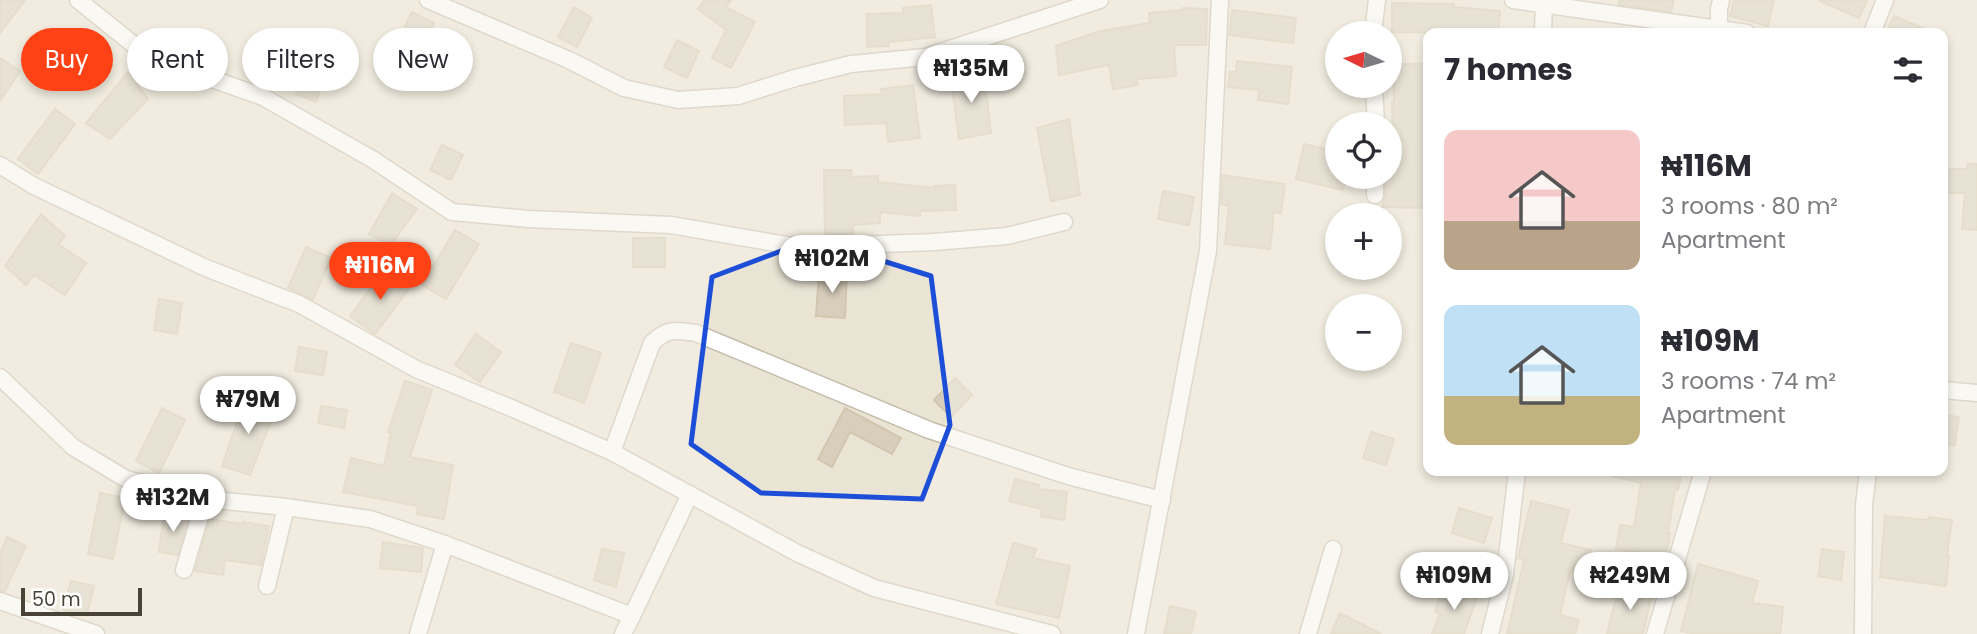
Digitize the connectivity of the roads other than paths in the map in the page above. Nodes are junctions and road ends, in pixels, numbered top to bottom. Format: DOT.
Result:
graph roads {
  1 [pos="78,0"];
  2 [pos="428,0"];
  3 [pos="1100,0"];
  4 [pos="1220,0"];
  5 [pos="1377,0"];
  6 [pos="1513,0"];
  7 [pos="1721,0"];
  8 [pos="1885,0"];
  9 [pos="1544,2"];
  10 [pos="1374,21"];
  11 [pos="1543,28"];
  12 [pos="1701,28"];
  13 [pos="1719,28"];
  14 [pos="1874,28"];
  15 [pos="0,164"];
  16 [pos="1375,189"];
  17 [pos="1375,195"];
  18 [pos="1064,222"];
  19 [pos="0,377"];
  20 [pos="1948,391"];
  21 [pos="1977,393"];
  22 [pos="612,452"];
  23 [pos="1516,476"];
  24 [pos="1702,476"];
  25 [pos="1867,476"];
  26 [pos="690,494"];
  27 [pos="205,499"];
  28 [pos="1162,500"];
  29 [pos="286,507"];
  30 [pos="445,544"];
  31 [pos="1333,549"];
  32 [pos="184,570"];
  33 [pos="267,586"];
  34 [pos="0,601"];
  35 [pos="632,616"];
  36 [pos="96,634"];
  37 [pos="418,634"];
  38 [pos="623,634"];
  39 [pos="1052,634"];
  40 [pos="1136,634"];
  41 [pos="1308,634"];
  42 [pos="1490,634"];
  43 [pos="1655,634"];
  44 [pos="1863,634"];
  1 -- 18 [label="street"];
  2 -- 3 [label="street"];
  4 -- 28 [label="street"];
  5 -- 10 [label="street"];
  6 -- 9 [label="street"];
  7 -- 13 [label="street"];
  8 -- 14 [label="street"];
  9 -- 11 [label="street"];
  9 -- 12 [label="street"];
  15 -- 22 [label="street"];
  16 -- 17 [label="street"];
  19 -- 27 [label="street"];
  20 -- 21 [label="street"];
  22 -- 26 [label="street"];
  22 -- 28 [label="street"];
  23 -- 42 [label="street"];
  24 -- 43 [label="street"];
  25 -- 44 [label="street"];
  26 -- 35 [label="street"];
  26 -- 39 [label="street"];
  27 -- 29 [label="street"];
  27 -- 32 [label="street"];
  28 -- 40 [label="street"];
  29 -- 30 [label="street"];
  29 -- 33 [label="street"];
  30 -- 35 [label="street"];
  30 -- 37 [label="street"];
  31 -- 41 [label="street"];
  34 -- 36 [label="street"];
  35 -- 38 [label="street"];
}
